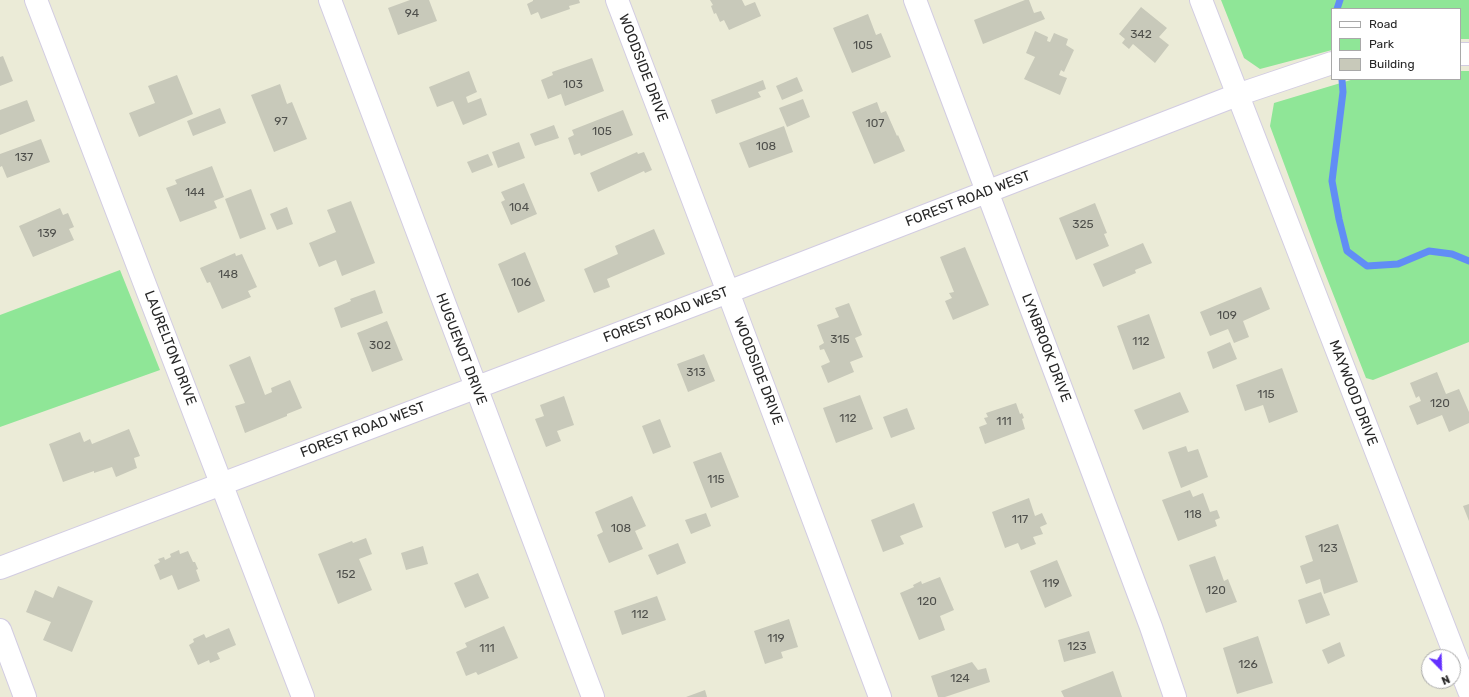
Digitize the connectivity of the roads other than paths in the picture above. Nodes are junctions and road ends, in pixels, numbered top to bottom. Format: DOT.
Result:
graph roads {
  1 [pos="36,0"];
  2 [pos="330,0"];
  3 [pos="617,0"];
  4 [pos="915,0"];
  5 [pos="1201,0"];
  6 [pos="1331,63"];
  7 [pos="1237,95"];
  8 [pos="988,192"];
  9 [pos="728,292"];
  10 [pos="475,387"];
  11 [pos="222,484"];
  12 [pos="0,568"];
  13 [pos="0,630"];
  14 [pos="1469,692"];
  15 [pos="25,697"];
  16 [pos="304,697"];
  17 [pos="593,697"];
  18 [pos="880,697"];
  19 [pos="1175,697"];
  1 -- 11 [label="street, LAURELTON DRIVE"];
  2 -- 10 [label="street, HUGUENOT DRIVE"];
  3 -- 9 [label="street, WOODSIDE DRIVE"];
  4 -- 8 [label="street, LYNBROOK DRIVE"];
  5 -- 7 [label="street, MAYWOOD DRIVE"];
  6 -- 7 [label="street, FOREST ROAD WEST"];
  7 -- 8 [label="street, FOREST ROAD WEST"];
  7 -- 14 [label="street, MAYWOOD DRIVE"];
  8 -- 9 [label="street, FOREST ROAD WEST"];
  8 -- 19 [label="street, LYNBROOK DRIVE"];
  9 -- 10 [label="street, FOREST ROAD WEST"];
  9 -- 18 [label="street, WOODSIDE DRIVE"];
  10 -- 11 [label="street, FOREST ROAD WEST"];
  10 -- 17 [label="street, HUGUENOT DRIVE"];
  11 -- 12 [label="street, FOREST ROAD WEST"];
  11 -- 16 [label="street, LAURELTON DRIVE"];
  13 -- 15 [label="street"];
}
